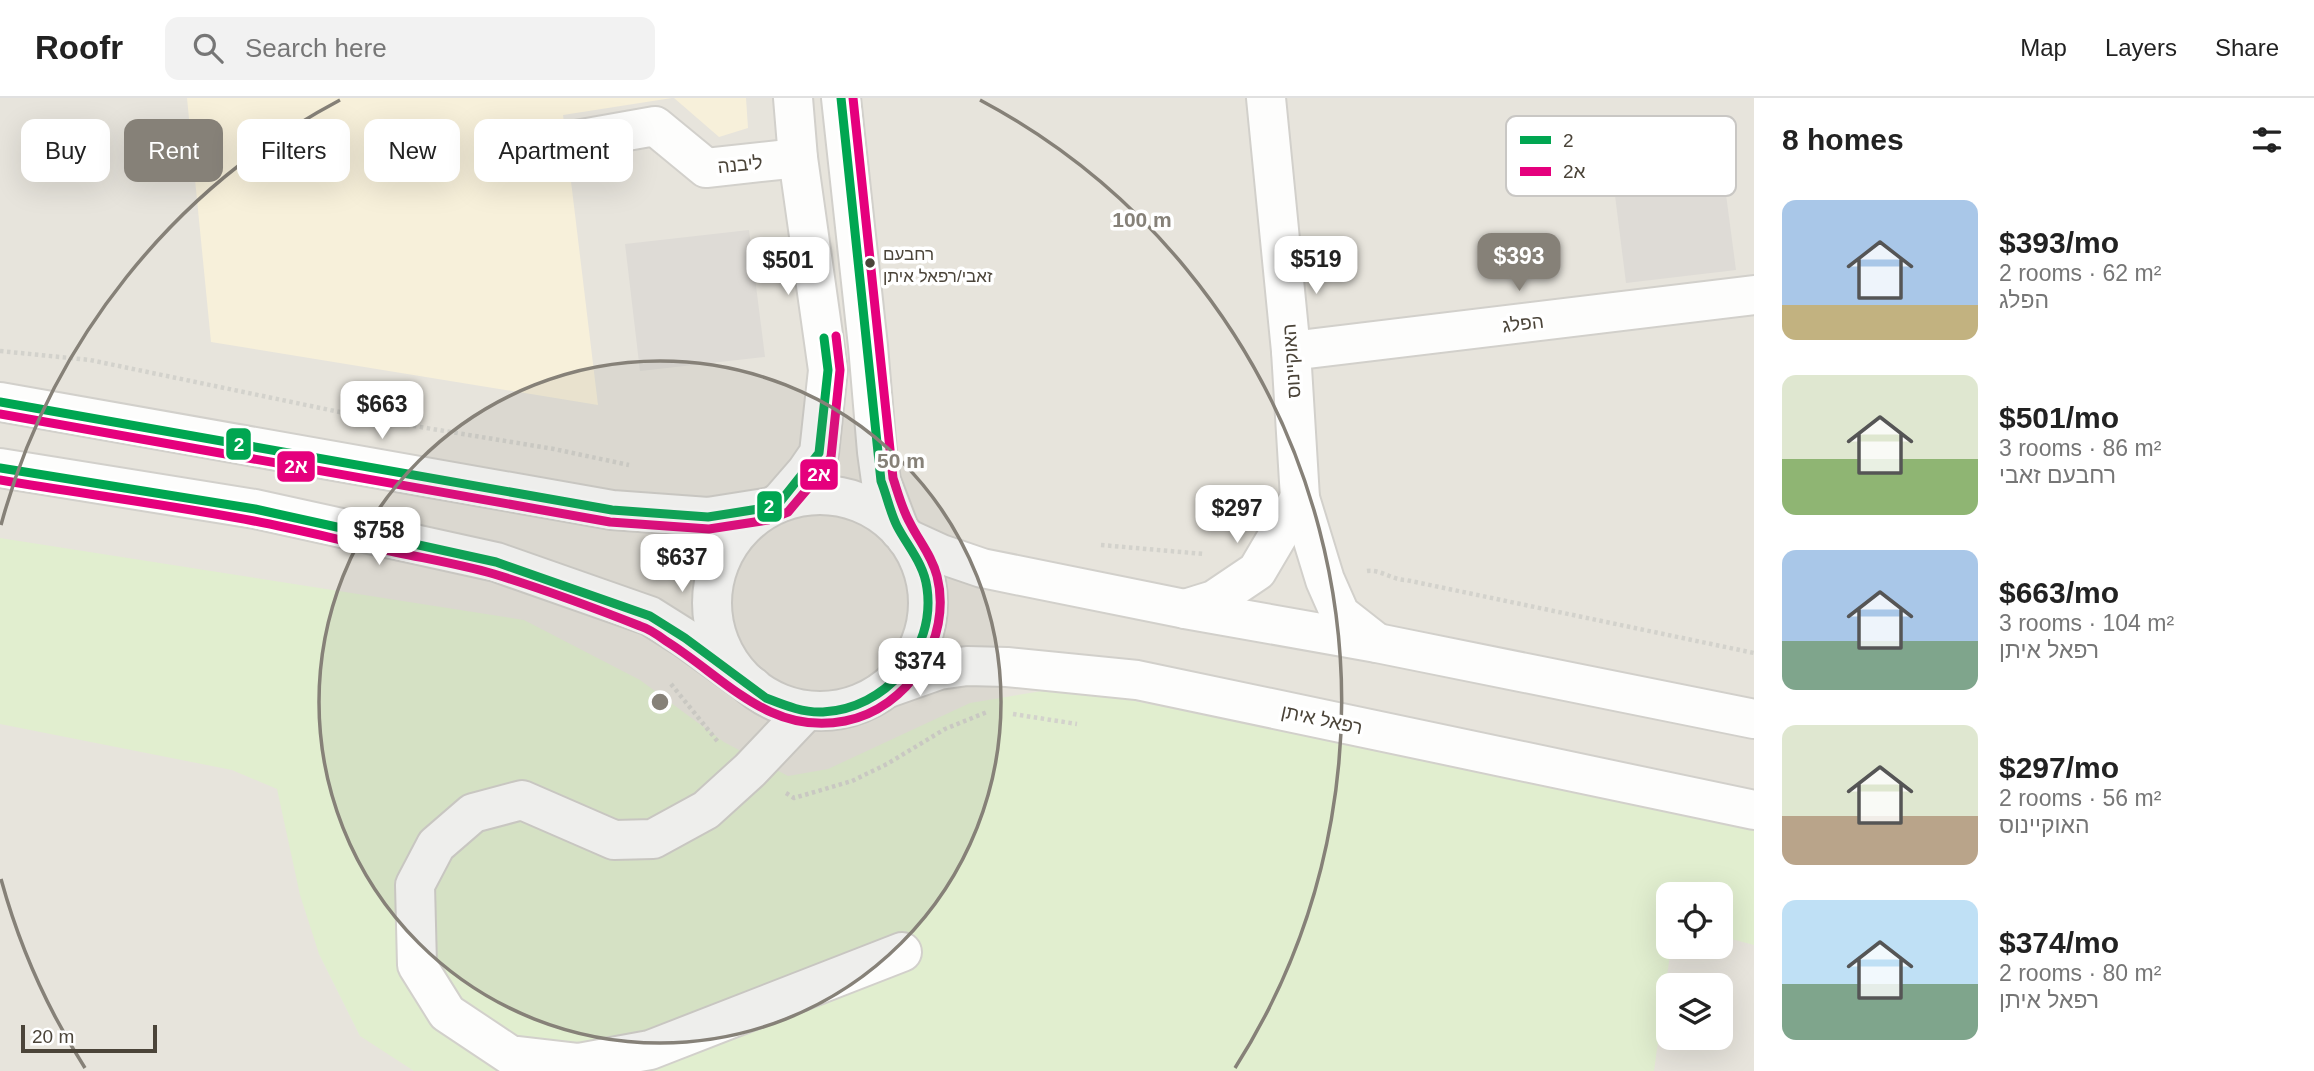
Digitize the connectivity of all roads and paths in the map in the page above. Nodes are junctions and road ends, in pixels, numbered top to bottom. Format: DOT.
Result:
graph roads {
  1 [pos="793,98"];
  2 [pos="841,98"];
  3 [pos="1266,98"];
  4 [pos="633,130"];
  5 [pos="798,158"];
  6 [pos="1754,295"];
  7 [pos="0,351"];
  8 [pos="1291,351"];
  9 [pos="0,402"];
  10 [pos="630,465"];
  11 [pos="0,468"];
  12 [pos="1300,499"];
  13 [pos="773,505"];
  14 [pos="903,534"];
  15 [pos="1099,545"];
  16 [pos="1207,554"];
  17 [pos="1406,580"];
  18 [pos="1185,609"];
  19 [pos="1377,643"];
  20 [pos="1754,653"];
  21 [pos="753,687"];
  22 [pos="888,688"];
  23 [pos="806,711"];
  24 [pos="1754,719"];
  25 [pos="1754,810"];
  26 [pos="902,952"];
  1 -- 5 [label="street"];
  2 -- 14 [label="street"];
  3 -- 8 [label="street, האוקיינוס"];
  4 -- 5 [label="street, ליבנה"];
  5 -- 13 [label="street"];
  6 -- 8 [label="street, הפלג"];
  7 -- 10 [label="path"];
  8 -- 12 [label="street, האוקיינוס"];
  9 -- 13 [label="street"];
  11 -- 21 [label="street"];
  12 -- 18 [label="street"];
  12 -- 19 [label="street, האוקיינוס"];
  13 -- 14 [label="street"];
  13 -- 21 [label="street"];
  14 -- 18 [label="street"];
  14 -- 22 [label="street"];
  15 -- 16 [label="path"];
  17 -- 20 [label="path"];
  18 -- 19 [label="street"];
  19 -- 24 [label="street"];
  21 -- 23 [label="street"];
  22 -- 23 [label="street"];
  22 -- 25 [label="street, רפאל איתן"];
  23 -- 26 [label="street"];
}
